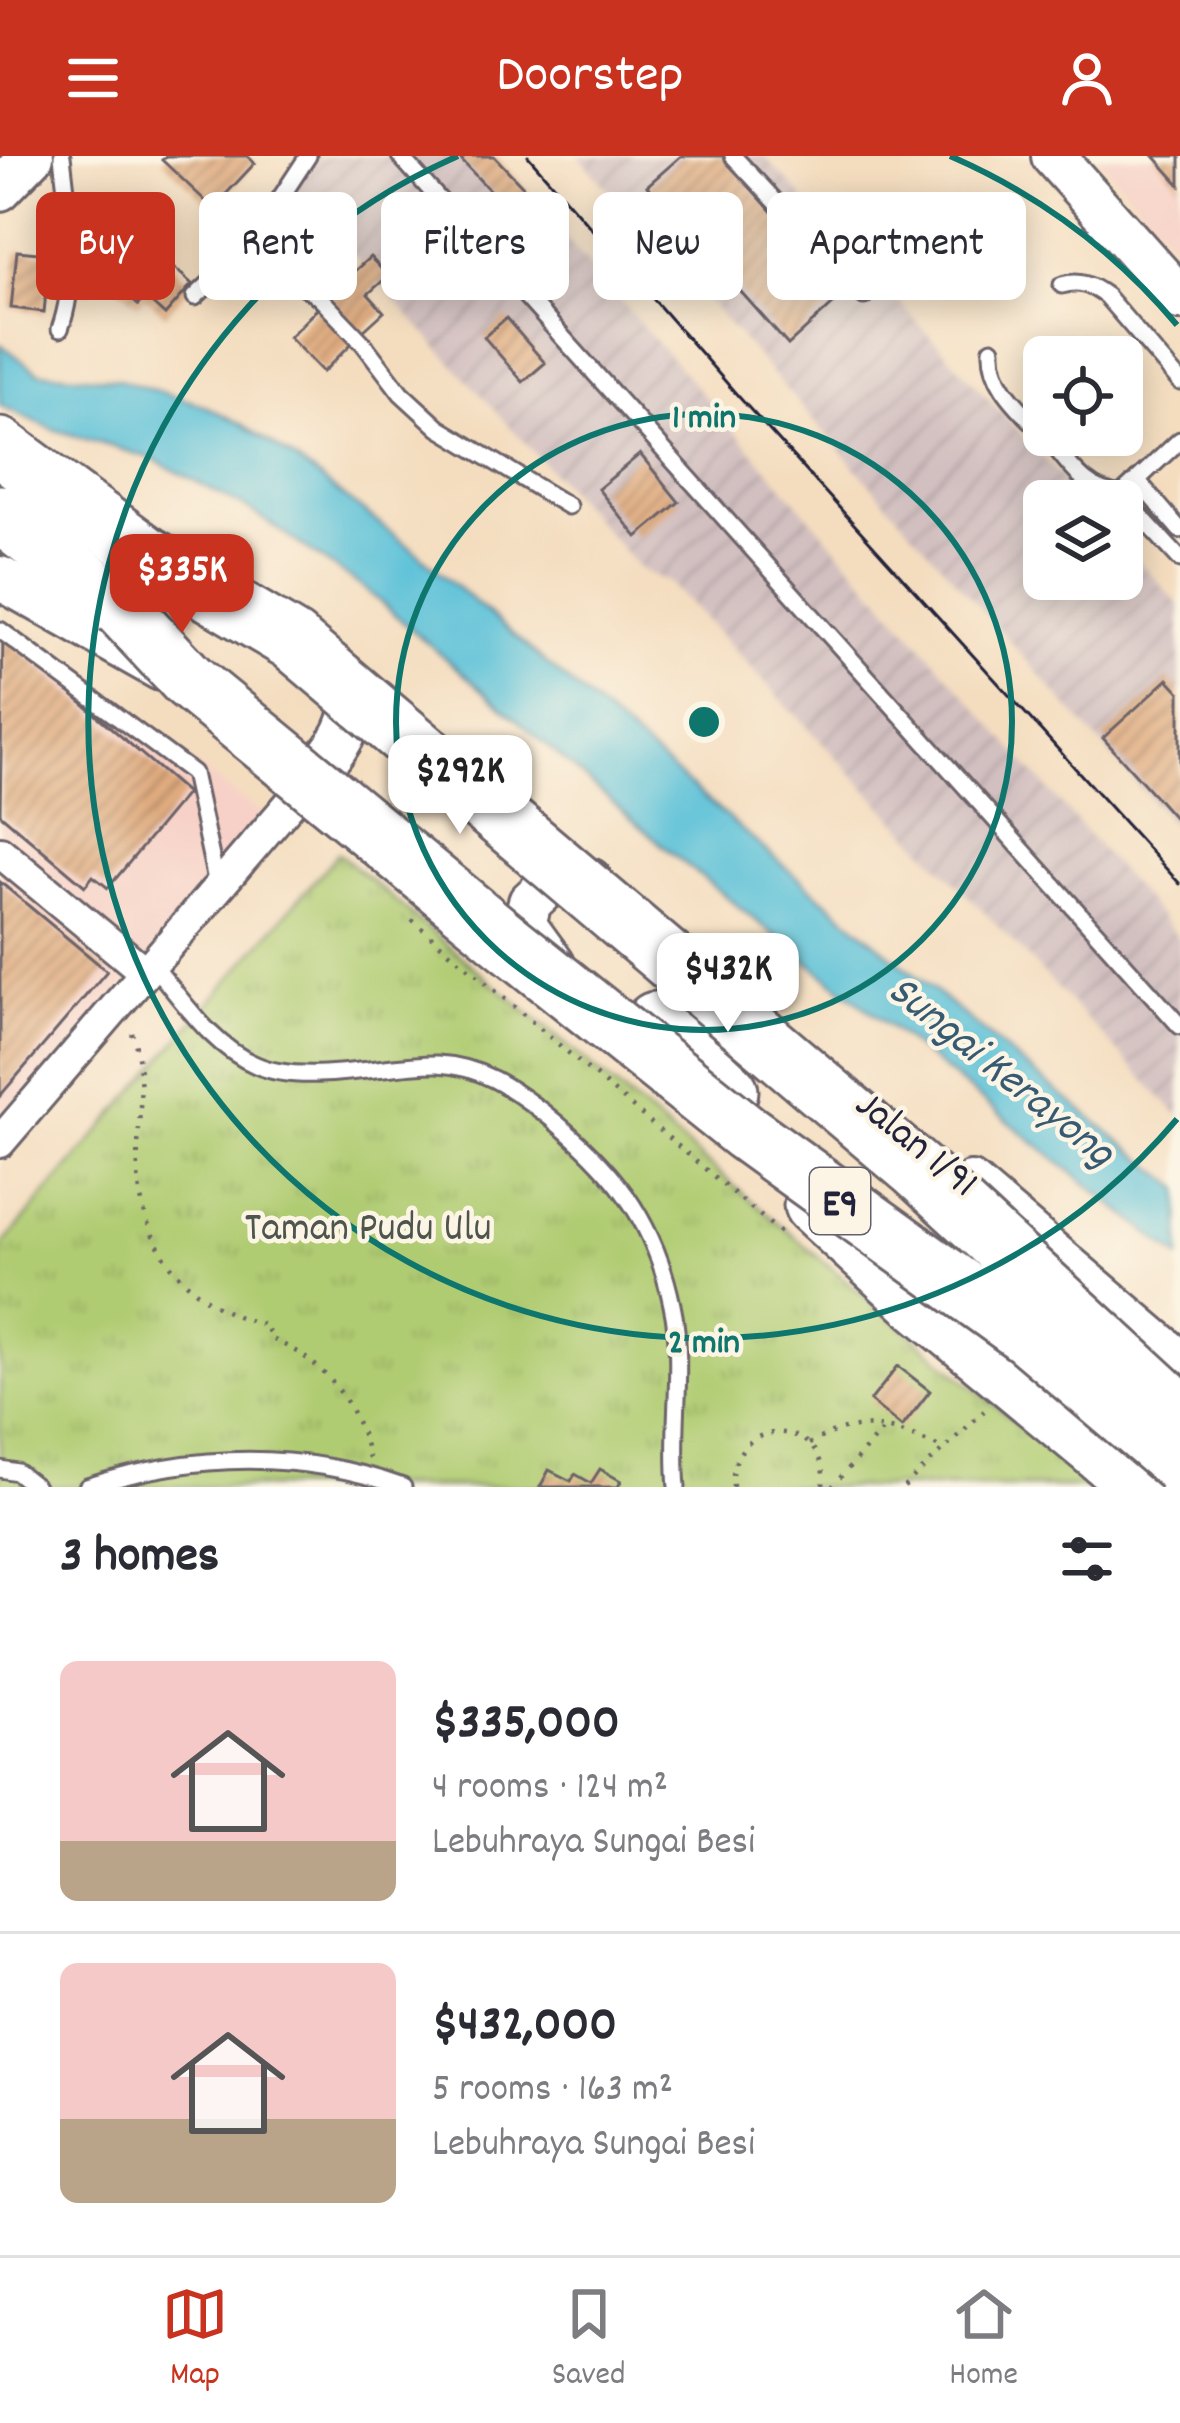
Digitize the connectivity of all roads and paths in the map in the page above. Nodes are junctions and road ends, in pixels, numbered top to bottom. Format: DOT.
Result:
graph roads {
  1 [pos="47,156"];
  2 [pos="62,156"];
  3 [pos="308,156"];
  4 [pos="400,156"];
  5 [pos="733,156"];
  6 [pos="1053,156"];
  7 [pos="13,175"];
  8 [pos="284,192"];
  9 [pos="767,192"];
  10 [pos="1063,285"];
  11 [pos="199,294"];
  12 [pos="196,297"];
  13 [pos="1180,298"];
  14 [pos="322,300"];
  15 [pos="60,329"];
  16 [pos="992,349"];
  17 [pos="1180,382"];
  18 [pos="1023,411"];
  19 [pos="1180,440"];
  20 [pos="0,448"];
  21 [pos="1063,456"];
  22 [pos="1084,480"];
  23 [pos="1137,480"];
  24 [pos="0,483"];
  25 [pos="1143,487"];
  26 [pos="568,506"];
  27 [pos="0,514"];
  28 [pos="1143,519"];
  29 [pos="1180,530"];
  30 [pos="144,553"];
  31 [pos="1180,560"];
  32 [pos="0,578"];
  33 [pos="122,609"];
  34 [pos="0,630"];
  35 [pos="353,686"];
  36 [pos="317,772"];
  37 [pos="0,852"];
  38 [pos="608,883"];
  39 [pos="218,888"];
  40 [pos="408,917"];
  41 [pos="553,964"];
  42 [pos="148,968"];
  43 [pos="115,1008"];
  44 [pos="663,1009"];
  45 [pos="1180,1026"];
  46 [pos="0,1142"];
  47 [pos="798,1248"];
  48 [pos="1180,1362"];
  49 [pos="987,1406"];
  50 [pos="1180,1410"];
  51 [pos="886,1426"];
  52 [pos="809,1444"];
  53 [pos="944,1449"];
  54 [pos="1180,1465"];
  55 [pos="0,1469"];
  56 [pos="373,1477"];
  57 [pos="1129,1479"];
  58 [pos="36,1487"];
  59 [pos="87,1487"];
  60 [pos="403,1487"];
  61 [pos="677,1487"];
  62 [pos="734,1487"];
  63 [pos="823,1487"];
  64 [pos="832,1487"];
  65 [pos="904,1487"];
  66 [pos="1178,1487"];
  1 -- 7 [label="lane"];
  2 -- 15 [label="lane"];
  3 -- 8 [label="lane"];
  4 -- 45 [label="lane"];
  5 -- 9 [label="lane"];
  6 -- 13 [label="street"];
  10 -- 17 [label="lane"];
  11 -- 12 [label="lane"];
  14 -- 26 [label="lane"];
  16 -- 18 [label="lane"];
  19 -- 23 [label="lane"];
  20 -- 30 [label="highway, E9"];
  21 -- 22 [label="lane"];
  24 -- 35 [label="street, Jalan 1/91"];
  25 -- 29 [label="lane"];
  27 -- 33 [label="highway, E9"];
  28 -- 31 [label="lane"];
  30 -- 44 [label="highway, E9, bridge"];
  30 -- 50 [label="highway, E9, bridge"];
  32 -- 36 [label="street"];
  33 -- 44 [label="highway, E9, bridge"];
  33 -- 54 [label="highway, E9, bridge"];
  34 -- 39 [label="lane"];
  35 -- 36 [label="street"];
  35 -- 38 [label="street, Jalan 1/91"];
  36 -- 39 [label="street"];
  36 -- 41 [label="street"];
  37 -- 42 [label="street"];
  38 -- 41 [label="street"];
  38 -- 48 [label="street, Jalan 1/91"];
  39 -- 42 [label="street"];
  40 -- 47 [label="path"];
  41 -- 57 [label="highway"];
  42 -- 43 [label="street"];
  42 -- 61 [label="lane"];
  43 -- 46 [label="street"];
  43 -- 56 [label="path"];
  44 -- 50 [label="highway, E9"];
  44 -- 66 [label="highway, E9"];
  49 -- 53 [label="path"];
  51 -- 52 [label="path"];
  51 -- 53 [label="path"];
  51 -- 64 [label="path"];
  52 -- 62 [label="path"];
  52 -- 63 [label="path"];
  53 -- 65 [label="path"];
  55 -- 58 [label="lane"];
  56 -- 59 [label="lane"];
  56 -- 60 [label="lane"];
}
